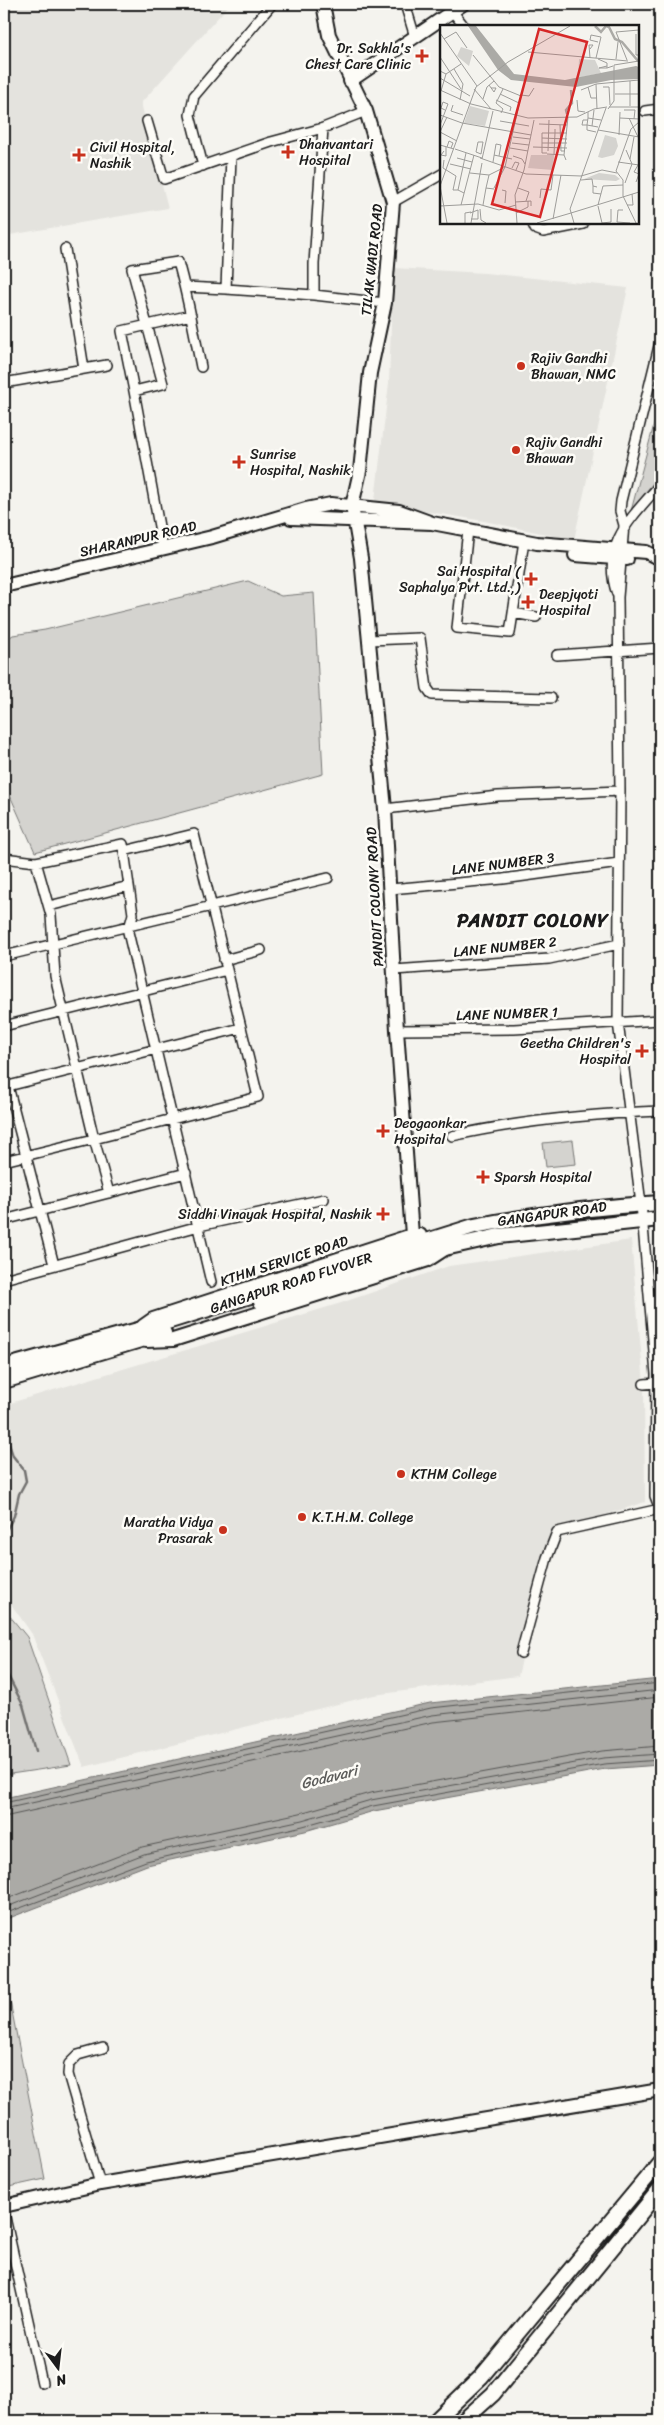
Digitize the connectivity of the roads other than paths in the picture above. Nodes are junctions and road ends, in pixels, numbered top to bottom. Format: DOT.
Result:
graph roads {
  1 [pos="272,4"];
  2 [pos="323,4"];
  3 [pos="405,4"];
  4 [pos="457,8"];
  5 [pos="464,25"];
  6 [pos="415,37"];
  7 [pos="350,81"];
  8 [pos="660,109"];
  9 [pos="366,111"];
  10 [pos="645,111"];
  11 [pos="147,121"];
  12 [pos="323,128"];
  13 [pos="231,156"];
  14 [pos="203,166"];
  15 [pos="440,175"];
  16 [pos="394,202"];
  17 [pos="533,224"];
  18 [pos="582,224"];
  19 [pos="65,249"];
  20 [pos="185,287"];
  21 [pos="226,289"];
  22 [pos="314,295"];
  23 [pos="385,303"];
  24 [pos="191,315"];
  25 [pos="147,325"];
  26 [pos="660,342"];
  27 [pos="107,365"];
  28 [pos="201,367"];
  29 [pos="84,369"];
  30 [pos="4,383"];
  31 [pos="134,391"];
  32 [pos="660,485"];
  33 [pos="359,513"];
  34 [pos="378,514"];
  35 [pos="279,518"];
  36 [pos="624,525"];
  37 [pos="468,530"];
  38 [pos="530,542"];
  39 [pos="163,548"];
  40 [pos="619,555"];
  41 [pos="657,556"];
  42 [pos="4,586"];
  43 [pos="513,613"];
  44 [pos="536,617"];
  45 [pos="369,640"];
  46 [pos="660,648"];
  47 [pos="620,650"];
  48 [pos="557,655"];
  49 [pos="551,698"];
  50 [pos="620,791"];
  51 [pos="385,809"];
  52 [pos="124,851"];
  53 [pos="4,858"];
  54 [pos="36,862"];
  55 [pos="619,863"];
  56 [pos="328,878"];
  57 [pos="129,886"];
  58 [pos="390,889"];
  59 [pos="49,906"];
  60 [pos="211,906"];
  61 [pos="130,923"];
  62 [pos="54,942"];
  63 [pos="618,944"];
  64 [pos="261,950"];
  65 [pos="4,956"];
  66 [pos="224,960"];
  67 [pos="227,970"];
  68 [pos="394,970"];
  69 [pos="143,990"];
  70 [pos="63,1011"];
  71 [pos="660,1020"];
  72 [pos="618,1022"];
  73 [pos="4,1026"];
  74 [pos="241,1028"];
  75 [pos="397,1030"];
  76 [pos="156,1048"];
  77 [pos="77,1069"];
  78 [pos="5,1085"];
  79 [pos="660,1111"];
  80 [pos="628,1112"];
  81 [pos="173,1118"];
  82 [pos="452,1136"];
  83 [pos="94,1139"];
  84 [pos="26,1155"];
  85 [pos="4,1160"];
  86 [pos="186,1173"];
  87 [pos="109,1193"];
  88 [pos="324,1198"];
  89 [pos="660,1202"];
  90 [pos="641,1204"];
  91 [pos="40,1210"];
  92 [pos="660,1219"];
  93 [pos="4,1220"];
  94 [pos="642,1220"];
  95 [pos="199,1226"];
  96 [pos="446,1241"];
  97 [pos="421,1243"];
  98 [pos="54,1265"];
  99 [pos="4,1278"];
  100 [pos="212,1282"];
  101 [pos="138,1336"];
  102 [pos="4,1366"];
  103 [pos="4,1381"];
  104 [pos="656,1383"];
  105 [pos="644,1384"];
  106 [pos="658,1408"];
  107 [pos="660,1509"];
  108 [pos="521,1653"];
  109 [pos="103,2048"];
  110 [pos="660,2090"];
  111 [pos="660,2162"];
  112 [pos="100,2184"];
  113 [pos="660,2189"];
  114 [pos="4,2206"];
  115 [pos="4,2213"];
  116 [pos="42,2384"];
  117 [pos="435,2421"];
  118 [pos="463,2421"];
  1 -- 14 [label="street"];
  2 -- 7 [label="street, TILAK WADI ROAD"];
  3 -- 6 [label="street"];
  4 -- 5 [label="street"];
  4 -- 6 [label="street"];
  6 -- 7 [label="street"];
  7 -- 9 [label="street, TILAK WADI ROAD"];
  8 -- 10 [label="street"];
  9 -- 12 [label="street"];
  9 -- 16 [label="street, TILAK WADI ROAD"];
  11 -- 14 [label="street"];
  12 -- 13 [label="street"];
  12 -- 22 [label="street"];
  13 -- 14 [label="street"];
  13 -- 21 [label="street"];
  15 -- 16 [label="street"];
  16 -- 23 [label="street, TILAK WADI ROAD"];
  17 -- 18 [label="street"];
  19 -- 29 [label="street"];
  20 -- 21 [label="street"];
  20 -- 24 [label="street"];
  20 -- 25 [label="street"];
  21 -- 22 [label="street"];
  22 -- 23 [label="street"];
  23 -- 33 [label="street, TILAK WADI ROAD"];
  24 -- 25 [label="street"];
  24 -- 28 [label="street"];
  25 -- 31 [label="street"];
  25 -- 31 [label="street"];
  26 -- 36 [label="street"];
  27 -- 29 [label="street"];
  29 -- 30 [label="street"];
  31 -- 39 [label="street"];
  32 -- 36 [label="street"];
  33 -- 34 [label="street, SHARANPUR ROAD"];
  33 -- 34 [label="street"];
  33 -- 35 [label="street, SHARANPUR ROAD"];
  33 -- 35 [label="street, SHARANPUR ROAD"];
  33 -- 45 [label="street, PANDIT COLONY ROAD"];
  34 -- 37 [label="street, SHARANPUR ROAD"];
  35 -- 39 [label="street, SHARANPUR ROAD"];
  36 -- 40 [label="street"];
  37 -- 38 [label="street, SHARANPUR ROAD"];
  37 -- 43 [label="street"];
  38 -- 40 [label="street, SHARANPUR ROAD"];
  38 -- 43 [label="street"];
  39 -- 42 [label="street, SHARANPUR ROAD"];
  40 -- 41 [label="street, SHARANPUR ROAD"];
  40 -- 47 [label="street"];
  43 -- 44 [label="street"];
  45 -- 49 [label="street"];
  45 -- 51 [label="street, PANDIT COLONY ROAD"];
  46 -- 47 [label="street"];
  47 -- 48 [label="street"];
  47 -- 50 [label="street"];
  50 -- 51 [label="street"];
  50 -- 55 [label="street"];
  51 -- 58 [label="street, PANDIT COLONY ROAD"];
  52 -- 54 [label="street"];
  52 -- 57 [label="street"];
  52 -- 60 [label="street"];
  53 -- 54 [label="street"];
  54 -- 59 [label="street"];
  55 -- 58 [label="street, LANE NUMBER 3"];
  55 -- 63 [label="street"];
  56 -- 60 [label="street"];
  57 -- 59 [label="street"];
  57 -- 61 [label="street"];
  58 -- 68 [label="street, PANDIT COLONY ROAD"];
  59 -- 62 [label="street"];
  60 -- 61 [label="street"];
  60 -- 66 [label="street"];
  61 -- 62 [label="street"];
  61 -- 69 [label="street"];
  62 -- 65 [label="street"];
  62 -- 70 [label="street"];
  63 -- 68 [label="street, LANE NUMBER 2"];
  63 -- 72 [label="street"];
  64 -- 66 [label="street"];
  66 -- 67 [label="street"];
  67 -- 69 [label="street"];
  67 -- 74 [label="street"];
  68 -- 75 [label="street, PANDIT COLONY ROAD"];
  69 -- 70 [label="street"];
  69 -- 76 [label="street"];
  70 -- 73 [label="street"];
  70 -- 77 [label="street"];
  71 -- 72 [label="street"];
  72 -- 75 [label="street, LANE NUMBER 1"];
  72 -- 80 [label="street"];
  74 -- 76 [label="street"];
  74 -- 81 [label="street"];
  75 -- 97 [label="street, PANDIT COLONY ROAD"];
  76 -- 77 [label="street"];
  76 -- 81 [label="street"];
  77 -- 78 [label="street"];
  77 -- 83 [label="street"];
  78 -- 84 [label="street"];
  79 -- 80 [label="street"];
  80 -- 82 [label="street"];
  80 -- 90 [label="street"];
  81 -- 83 [label="street"];
  81 -- 86 [label="street"];
  83 -- 84 [label="street"];
  83 -- 87 [label="street"];
  84 -- 85 [label="street"];
  84 -- 91 [label="street"];
  86 -- 87 [label="street"];
  86 -- 95 [label="street"];
  87 -- 91 [label="street"];
  88 -- 95 [label="street"];
  89 -- 90 [label="main road, GANGAPUR ROAD"];
  90 -- 94 [label="street"];
  90 -- 96 [label="main road, GANGAPUR ROAD"];
  91 -- 93 [label="street"];
  91 -- 98 [label="street"];
  92 -- 94 [label="main road, GANGAPUR ROAD"];
  94 -- 96 [label="main road, GANGAPUR ROAD"];
  94 -- 104 [label="street"];
  95 -- 98 [label="street"];
  95 -- 100 [label="street"];
  96 -- 97 [label="main road, GANGAPUR ROAD FLYOVER"];
  96 -- 97 [label="street, KTHM SERVICE ROAD"];
  96 -- 101 [label="street"];
  97 -- 101 [label="main road, GANGAPUR ROAD FLYOVER"];
  97 -- 101 [label="street, KTHM SERVICE ROAD"];
  98 -- 99 [label="street"];
  101 -- 102 [label="main road"];
  101 -- 103 [label="main road"];
  104 -- 105 [label="street"];
  104 -- 106 [label="street"];
  106 -- 107 [label="street"];
  107 -- 108 [label="street"];
  109 -- 112 [label="street"];
  110 -- 112 [label="street"];
  111 -- 117 [label="main road"];
  112 -- 114 [label="street"];
  113 -- 118 [label="main road"];
  115 -- 116 [label="street"];
}
